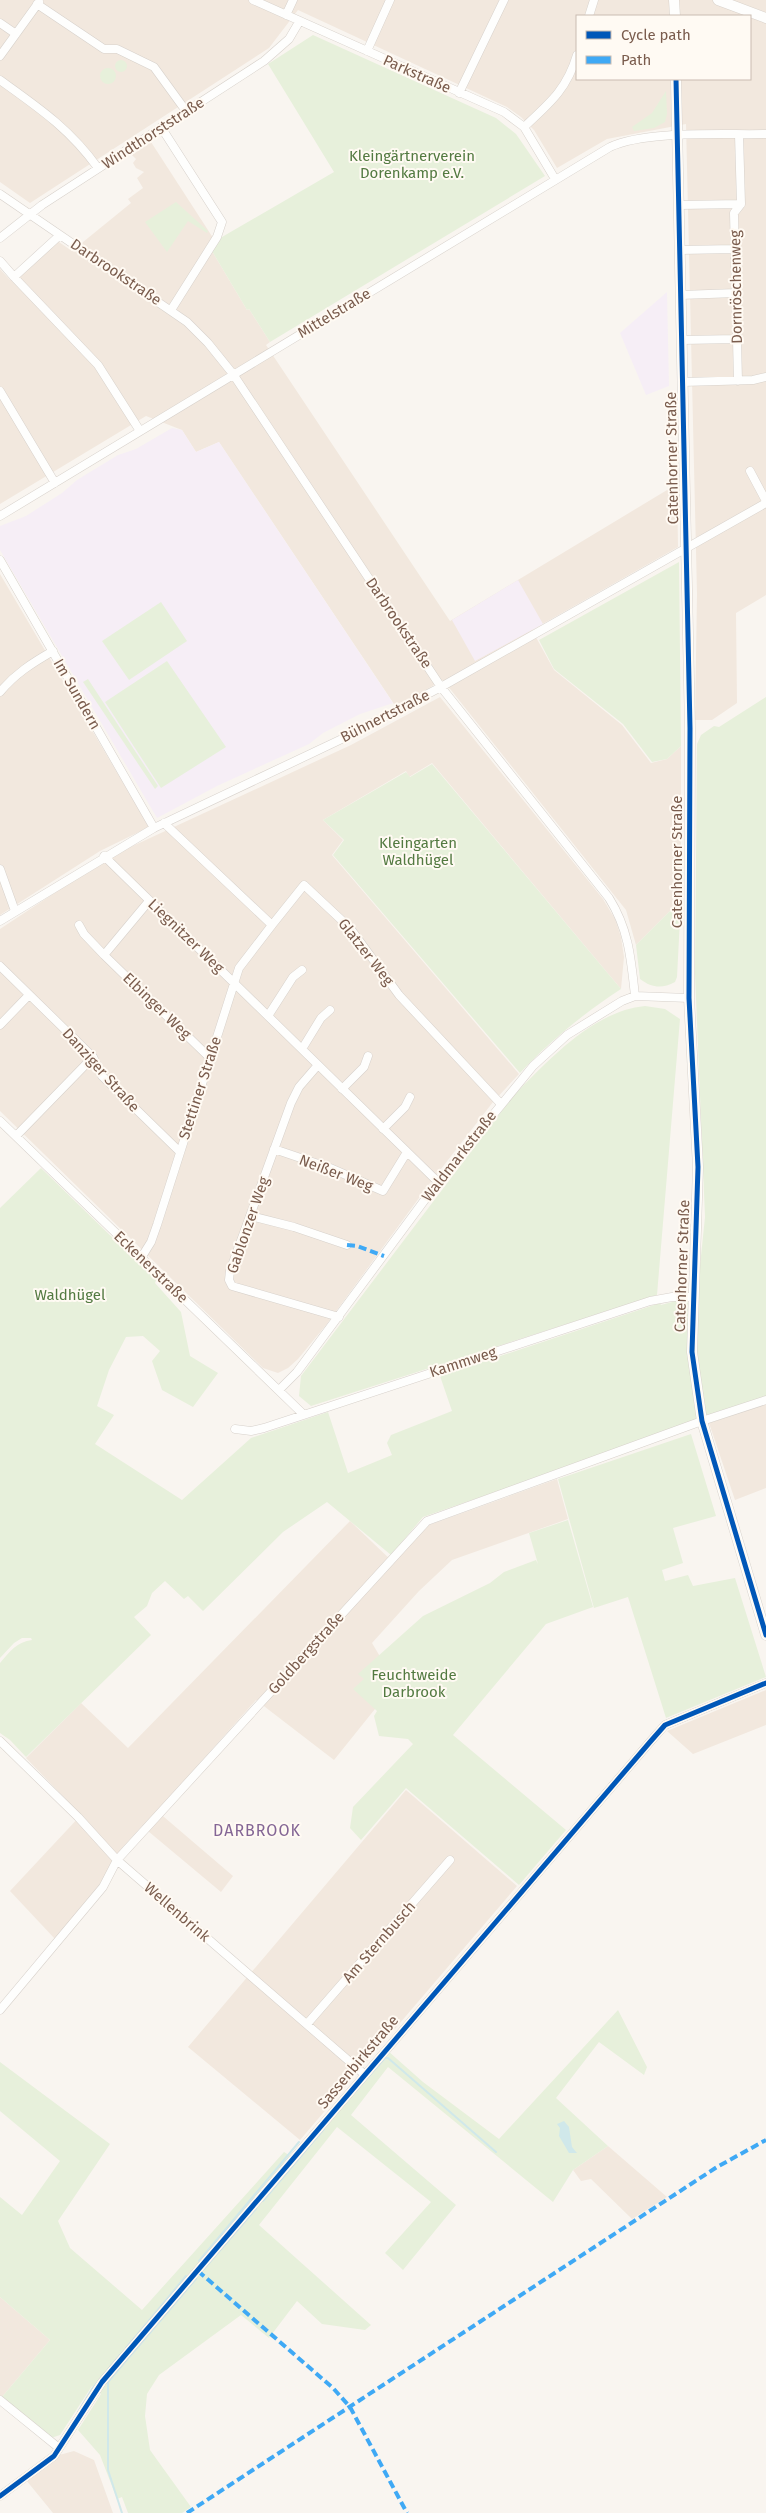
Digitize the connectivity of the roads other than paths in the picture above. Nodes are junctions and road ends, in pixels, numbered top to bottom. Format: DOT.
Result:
graph roads {
  1 [pos="253,0"];
  2 [pos="293,0"];
  3 [pos="390,0"];
  4 [pos="504,0"];
  5 [pos="594,0"];
  6 [pos="674,0"];
  7 [pos="718,0"];
  8 [pos="38,2"];
  9 [pos="589,15"];
  10 [pos="675,15"];
  11 [pos="286,16"];
  12 [pos="766,18"];
  13 [pos="299,22"];
  14 [pos="0,23"];
  15 [pos="16,34"];
  16 [pos="367,52"];
  17 [pos="0,56"];
  18 [pos="576,58"];
  19 [pos="0,80"];
  20 [pos="676,80"];
  21 [pos="459,93"];
  22 [pos="186,111"];
  23 [pos="161,127"];
  24 [pos="524,127"];
  25 [pos="766,134"];
  26 [pos="740,135"];
  27 [pos="677,136"];
  28 [pos="98,168"];
  29 [pos="555,179"];
  30 [pos="0,194"];
  31 [pos="741,204"];
  32 [pos="680,206"];
  33 [pos="31,214"];
  34 [pos="2,233"];
  35 [pos="60,235"];
  36 [pos="735,249"];
  37 [pos="680,250"];
  38 [pos="0,261"];
  39 [pos="14,277"];
  40 [pos="736,294"];
  41 [pos="681,295"];
  42 [pos="171,310"];
  43 [pos="737,339"];
  44 [pos="682,340"];
  45 [pos="233,374"];
  46 [pos="766,377"];
  47 [pos="738,381"];
  48 [pos="683,382"];
  49 [pos="0,391"];
  50 [pos="140,431"];
  51 [pos="750,471"];
  52 [pos="55,483"];
  53 [pos="766,502"];
  54 [pos="0,516"];
  55 [pos="687,548"];
  56 [pos="0,560"];
  57 [pos="52,651"];
  58 [pos="441,687"];
  59 [pos="0,692"];
  60 [pos="164,823"];
  61 [pos="154,828"];
  62 [pos="104,856"];
  63 [pos="0,872"];
  64 [pos="149,901"];
  65 [pos="14,912"];
  66 [pos="0,921"];
  67 [pos="79,925"];
  68 [pos="272,925"];
  69 [pos="104,955"];
  70 [pos="0,966"];
  71 [pos="302,970"];
  72 [pos="234,983"];
  73 [pos="29,995"];
  74 [pos="635,996"];
  75 [pos="689,998"];
  76 [pos="330,1010"];
  77 [pos="268,1016"];
  78 [pos="0,1025"];
  79 [pos="302,1049"];
  80 [pos="368,1056"];
  81 [pos="93,1057"];
  82 [pos="210,1058"];
  83 [pos="318,1065"];
  84 [pos="342,1089"];
  85 [pos="410,1097"];
  86 [pos="500,1103"];
  87 [pos="0,1121"];
  88 [pos="383,1129"];
  89 [pos="16,1136"];
  90 [pos="274,1150"];
  91 [pos="180,1152"];
  92 [pos="406,1152"];
  93 [pos="438,1182"];
  94 [pos="251,1216"];
  95 [pos="347,1246"];
  96 [pos="141,1258"];
  97 [pos="693,1298"];
  98 [pos="339,1316"];
  99 [pos="279,1390"];
  100 [pos="766,1400"];
  101 [pos="303,1414"];
  102 [pos="702,1421"];
  103 [pos="235,1429"];
  104 [pos="766,1636"];
  105 [pos="766,1683"];
  106 [pos="0,1741"];
  107 [pos="117,1860"];
  108 [pos="450,1860"];
  109 [pos="0,2010"];
  110 [pos="307,2024"];
  111 [pos="364,2074"];
  112 [pos="0,2400"];
  113 [pos="59,2448"];
  114 [pos="0,2496"];
  1 -- 11 [label="street, Parkstraße"];
  2 -- 11 [label="street"];
  3 -- 16 [label="street"];
  4 -- 21 [label="street"];
  5 -- 9 [label="street"];
  6 -- 10 [label="street"];
  7 -- 12 [label="street"];
  8 -- 15 [label="street"];
  8 -- 22 [label="street"];
  11 -- 13 [label="street, Parkstraße"];
  13 -- 16 [label="street, Parkstraße"];
  13 -- 22 [label="street, Windthorststraße"];
  14 -- 15 [label="street"];
  15 -- 17 [label="street"];
  16 -- 21 [label="street, Parkstraße"];
  18 -- 24 [label="street"];
  19 -- 28 [label="street"];
  20 -- 27 [label="street, Catenhorner Straße"];
  21 -- 24 [label="street, Parkstraße"];
  22 -- 23 [label="street, Windthorststraße"];
  23 -- 28 [label="street, Windthorststraße"];
  23 -- 42 [label="street, Darbrookstraße"];
  24 -- 29 [label="street, Parkstraße"];
  25 -- 26 [label="street, Mittelstraße"];
  26 -- 27 [label="street, Mittelstraße"];
  26 -- 31 [label="street, Dornröschenweg"];
  27 -- 29 [label="street, Mittelstraße"];
  27 -- 32 [label="street, Catenhorner Straße"];
  28 -- 33 [label="street, Windthorststraße"];
  29 -- 45 [label="street, Mittelstraße"];
  30 -- 33 [label="street, Darbrookstraße"];
  31 -- 32 [label="street"];
  31 -- 36 [label="street, Dornröschenweg"];
  32 -- 37 [label="street, Catenhorner Straße"];
  33 -- 34 [label="street, Windthorststraße"];
  33 -- 35 [label="street, Darbrookstraße"];
  35 -- 39 [label="street"];
  35 -- 42 [label="street, Darbrookstraße"];
  36 -- 37 [label="street"];
  36 -- 40 [label="street, Dornröschenweg"];
  37 -- 41 [label="street, Catenhorner Straße"];
  38 -- 39 [label="street"];
  39 -- 50 [label="street"];
  40 -- 41 [label="street"];
  40 -- 43 [label="street, Dornröschenweg"];
  41 -- 44 [label="street, Catenhorner Straße"];
  42 -- 45 [label="street, Darbrookstraße"];
  43 -- 44 [label="street"];
  43 -- 47 [label="street, Dornröschenweg"];
  44 -- 48 [label="street, Catenhorner Straße"];
  45 -- 50 [label="street, Mittelstraße"];
  45 -- 58 [label="street, Darbrookstraße"];
  46 -- 47 [label="street"];
  47 -- 48 [label="street"];
  48 -- 55 [label="street, Catenhorner Straße"];
  49 -- 52 [label="street"];
  50 -- 52 [label="street, Mittelstraße"];
  51 -- 53 [label="street, Bühnertstraße"];
  52 -- 54 [label="street, Mittelstraße"];
  53 -- 55 [label="street, Bühnertstraße"];
  55 -- 58 [label="street, Bühnertstraße"];
  55 -- 75 [label="street, Catenhorner Straße"];
  56 -- 57 [label="street, Im Sundern"];
  57 -- 59 [label="street"];
  57 -- 61 [label="street, Im Sundern"];
  58 -- 60 [label="street, Bühnertstraße"];
  58 -- 74 [label="street, Darbrookstraße"];
  60 -- 61 [label="street, Bühnertstraße"];
  60 -- 68 [label="street"];
  61 -- 62 [label="street, Bühnertstraße"];
  62 -- 64 [label="street, Liegnitzer Weg"];
  62 -- 65 [label="street, Bühnertstraße"];
  63 -- 65 [label="street"];
  64 -- 69 [label="street"];
  64 -- 72 [label="street, Liegnitzer Weg"];
  65 -- 66 [label="street, Bühnertstraße"];
  67 -- 69 [label="street, Elbinger Weg"];
  68 -- 72 [label="street, Stettiner Straße"];
  68 -- 86 [label="street, Glatzer Weg"];
  69 -- 82 [label="street, Elbinger Weg"];
  70 -- 73 [label="street, Danziger Straße"];
  71 -- 77 [label="street"];
  72 -- 77 [label="street, Liegnitzer Weg"];
  72 -- 82 [label="street, Stettiner Straße"];
  73 -- 78 [label="street"];
  73 -- 81 [label="street, Danziger Straße"];
  74 -- 75 [label="street, Waldmarkstraße"];
  74 -- 86 [label="street, Waldmarkstraße"];
  75 -- 97 [label="street, Catenhorner Straße"];
  76 -- 79 [label="street"];
  77 -- 79 [label="street, Liegnitzer Weg"];
  79 -- 83 [label="street, Liegnitzer Weg"];
  80 -- 84 [label="street"];
  81 -- 89 [label="street"];
  81 -- 91 [label="street, Danziger Straße"];
  82 -- 91 [label="street, Stettiner Straße"];
  83 -- 84 [label="street, Liegnitzer Weg"];
  83 -- 90 [label="street, Gablonzer Weg"];
  84 -- 88 [label="street, Liegnitzer Weg"];
  85 -- 88 [label="street"];
  86 -- 93 [label="street, Waldmarkstraße"];
  87 -- 89 [label="street, Eckenerstraße"];
  88 -- 92 [label="street, Liegnitzer Weg"];
  89 -- 96 [label="street, Eckenerstraße"];
  90 -- 92 [label="street, Neißer Weg"];
  90 -- 94 [label="street, Gablonzer Weg"];
  91 -- 96 [label="street, Stettiner Straße"];
  92 -- 93 [label="street, Liegnitzer Weg"];
  93 -- 98 [label="street, Waldmarkstraße"];
  94 -- 95 [label="street"];
  94 -- 98 [label="street, Gablonzer Weg"];
  96 -- 99 [label="street, Eckenerstraße"];
  97 -- 101 [label="street, Kammweg"];
  97 -- 102 [label="street, Catenhorner Straße"];
  98 -- 99 [label="street, Waldmarkstraße"];
  99 -- 101 [label="street, Eckenerstraße"];
  100 -- 102 [label="street, Goldbergstraße"];
  101 -- 103 [label="street, Kammweg"];
  102 -- 104 [label="street, Catenhorner Straße"];
  102 -- 107 [label="street, Goldbergstraße"];
  105 -- 111 [label="street, Sassenbirkstraße"];
  106 -- 107 [label="street, Wellenbrink"];
  107 -- 109 [label="street, Goldbergstraße"];
  107 -- 110 [label="street, Wellenbrink"];
  108 -- 110 [label="street, Am Sternbusch"];
  110 -- 111 [label="street, Wellenbrink"];
  111 -- 113 [label="street, Sassenbirkstraße"];
  112 -- 113 [label="street"];
  113 -- 114 [label="street, Sassenbirkstraße"];
}
